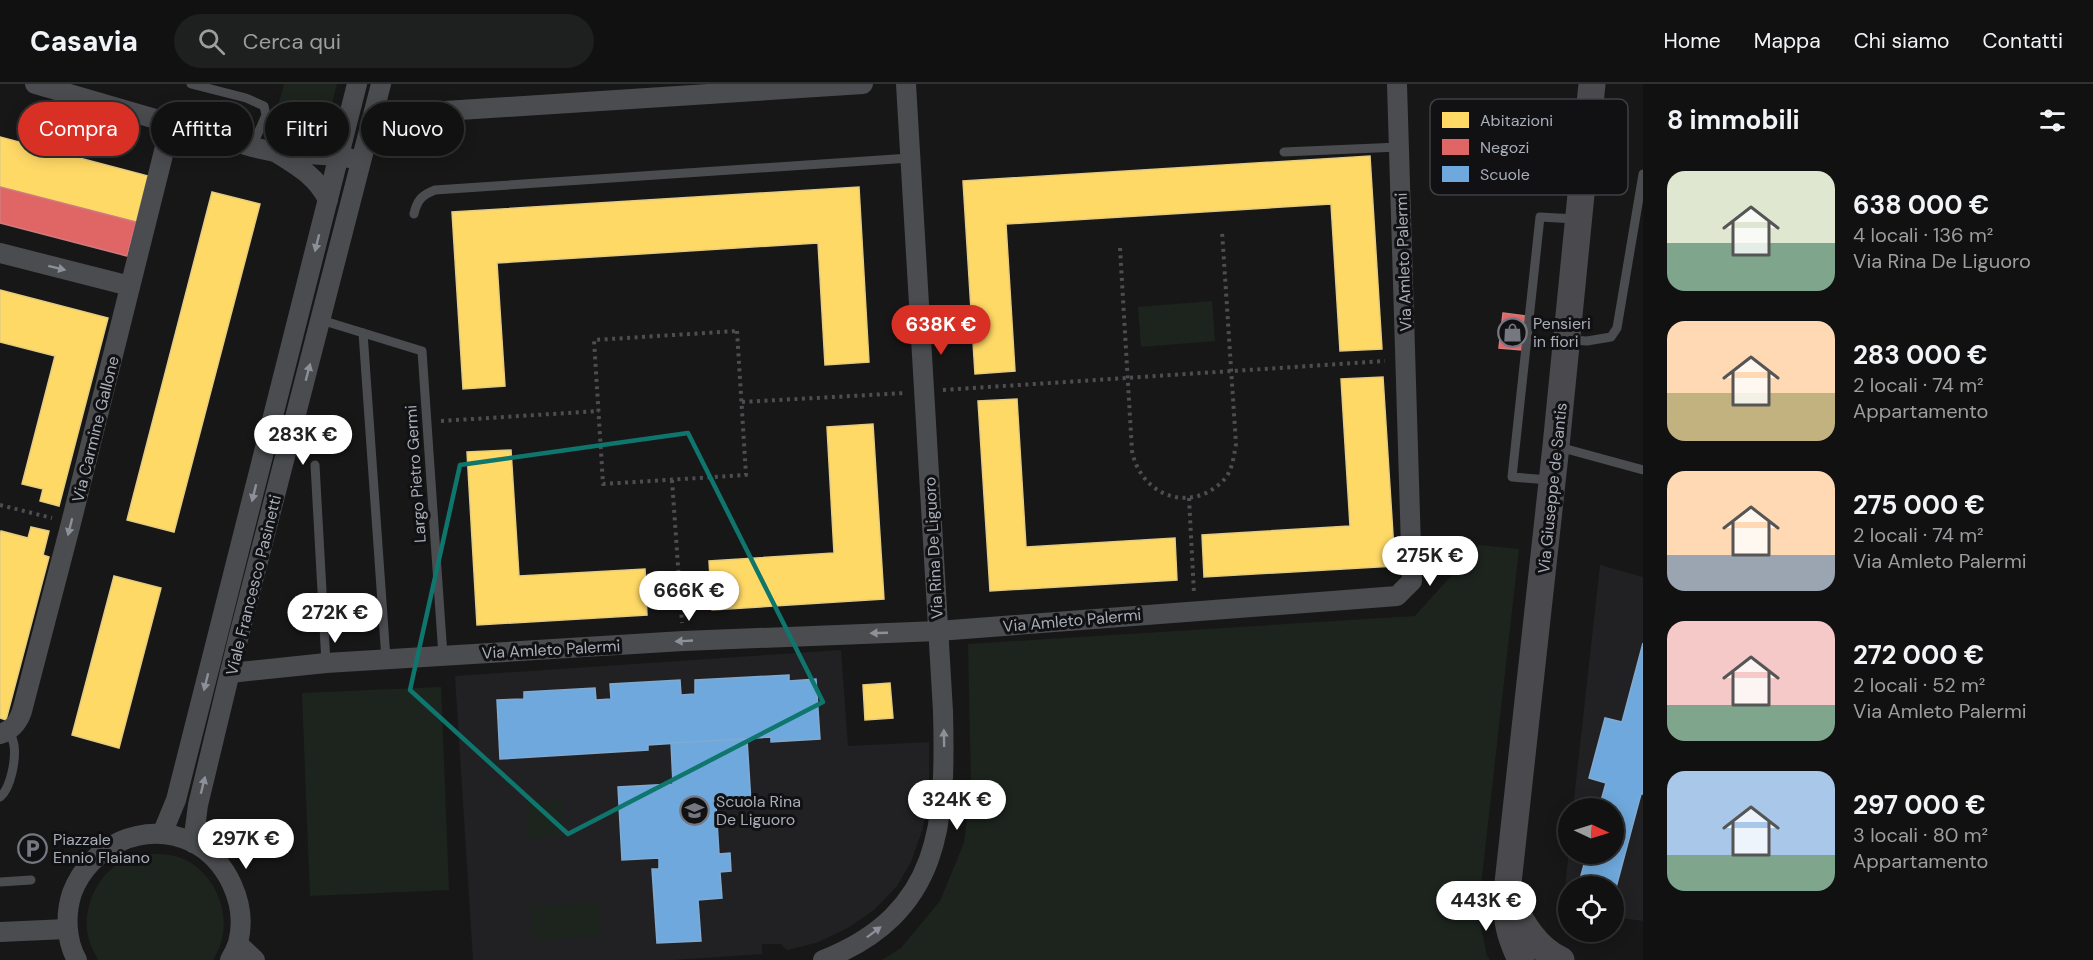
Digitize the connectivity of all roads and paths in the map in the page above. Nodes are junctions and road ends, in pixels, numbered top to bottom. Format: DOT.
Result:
graph roads {
  1 [pos="35,84"];
  2 [pos="191,84"];
  3 [pos="357,84"];
  4 [pos="381,84"];
  5 [pos="863,84"];
  6 [pos="906,84"];
  7 [pos="1397,84"];
  8 [pos="1592,84"];
  9 [pos="1591,99"];
  10 [pos="464,110"];
  11 [pos="349,116"];
  12 [pos="151,117"];
  13 [pos="253,145"];
  14 [pos="1399,147"];
  15 [pos="1284,152"];
  16 [pos="163,156"];
  17 [pos="281,156"];
  18 [pos="339,156"];
  19 [pos="910,158"];
  20 [pos="361,161"];
  21 [pos="1643,174"];
  22 [pos="1581,195"];
  23 [pos="328,201"];
  24 [pos="414,214"];
  25 [pos="1579,219"];
  26 [pos="1222,231"];
  27 [pos="1120,248"];
  28 [pos="0,253"];
  29 [pos="130,286"];
  30 [pos="321,320"];
  31 [pos="363,333"];
  32 [pos="1567,339"];
  33 [pos="1406,359"];
  34 [pos="1231,371"];
  35 [pos="1128,378"];
  36 [pos="924,392"];
  37 [pos="742,402"];
  38 [pos="599,411"];
  39 [pos="427,422"];
  40 [pos="1556,446"];
  41 [pos="315,465"];
  42 [pos="1643,470"];
  43 [pos="672,480"];
  44 [pos="1552,481"];
  45 [pos="1189,498"];
  46 [pos="0,505"];
  47 [pos="71,523"];
  48 [pos="1195,610"];
  49 [pos="938,631"];
  50 [pos="683,641"];
  51 [pos="443,656"];
  52 [pos="386,659"];
  53 [pos="326,663"];
  54 [pos="230,673"];
  55 [pos="4,732"];
  56 [pos="0,797"];
  57 [pos="162,834"];
  58 [pos="194,843"];
  59 [pos="31,880"];
  60 [pos="0,882"];
  61 [pos="1507,892"];
  62 [pos="68,929"];
  63 [pos="0,932"];
  64 [pos="234,952"];
  65 [pos="77,960"];
  66 [pos="255,960"];
  67 [pos="823,960"];
  68 [pos="1521,960"];
  69 [pos="1561,960"];
  1 -- 12 [label="street"];
  2 -- 13 [label="lane"];
  3 -- 11 [label="street, Viale Francesco Pasinetti"];
  4 -- 20 [label="street, Viale Francesco Pasinetti"];
  5 -- 10 [label="street"];
  6 -- 19 [label="street, Via Rina De Liguoro"];
  7 -- 14 [label="street, Via Amleto Palermi"];
  8 -- 9 [label="main road, Via Giuseppe de Santis"];
  14 -- 15 [label="lane"];
  14 -- 33 [label="street, Via Amleto Palermi"];
  16 -- 29 [label="street, Via Carmine Gallone"];
  17 -- 23 [label="street"];
  18 -- 20 [label="street"];
  18 -- 23 [label="street, Viale Francesco Pasinetti"];
  19 -- 24 [label="lane"];
  19 -- 36 [label="street, Via Rina De Liguoro"];
  20 -- 30 [label="street, Viale Francesco Pasinetti"];
  21 -- 32 [label="lane"];
  22 -- 25 [label="main road, Via Giuseppe de Santis"];
  23 -- 57 [label="street, Viale Francesco Pasinetti, one-way"];
  25 -- 32 [label="main road, Via Giuseppe de Santis"];
  25 -- 44 [label="lane"];
  26 -- 34 [label="path"];
  27 -- 35 [label="path"];
  28 -- 29 [label="street, one-way"];
  29 -- 47 [label="street, Via Carmine Gallone"];
  30 -- 31 [label="lane, Largo Pietro Germi"];
  54 -- 30 [label="street, Viale Francesco Pasinetti, one-way"];
  31 -- 39 [label="lane, Largo Pietro Germi"];
  31 -- 52 [label="lane"];
  32 -- 40 [label="main road, Via Giuseppe de Santis"];
  33 -- 34 [label="path"];
  33 -- 48 [label="street, Via Amleto Palermi"];
  34 -- 35 [label="path"];
  34 -- 45 [label="path"];
  35 -- 36 [label="path"];
  35 -- 45 [label="path"];
  36 -- 37 [label="path"];
  36 -- 49 [label="street, Via Rina De Liguoro"];
  37 -- 38 [label="path"];
  37 -- 43 [label="path"];
  38 -- 39 [label="path"];
  38 -- 43 [label="path"];
  39 -- 51 [label="lane, Largo Pietro Germi"];
  40 -- 42 [label="lane"];
  40 -- 44 [label="main road, Via Giuseppe de Santis"];
  41 -- 53 [label="lane"];
  43 -- 50 [label="path"];
  44 -- 61 [label="main road, Via Giuseppe de Santis"];
  45 -- 48 [label="path"];
  46 -- 47 [label="path"];
  47 -- 55 [label="street, Via Carmine Gallone, one-way"];
  48 -- 49 [label="street, Via Amleto Palermi"];
  49 -- 50 [label="street, Via Amleto Palermi, one-way"];
  67 -- 49 [label="street, Via Rina De Liguoro, one-way"];
  50 -- 51 [label="street, Via Amleto Palermi"];
  51 -- 52 [label="street, Via Amleto Palermi"];
  52 -- 53 [label="street, Via Amleto Palermi"];
  53 -- 54 [label="street, Via Amleto Palermi"];
  58 -- 54 [label="street, Viale Francesco Pasinetti, one-way"];
  55 -- 56 [label="lane"];
  57 -- 58 [label="street"];
  57 -- 62 [label="street"];
  58 -- 64 [label="street"];
  59 -- 60 [label="lane"];
  61 -- 68 [label="main road, Via Giuseppe de Santis"];
  61 -- 69 [label="main road"];
  62 -- 63 [label="street"];
  62 -- 65 [label="street"];
  64 -- 66 [label="street"];
}
